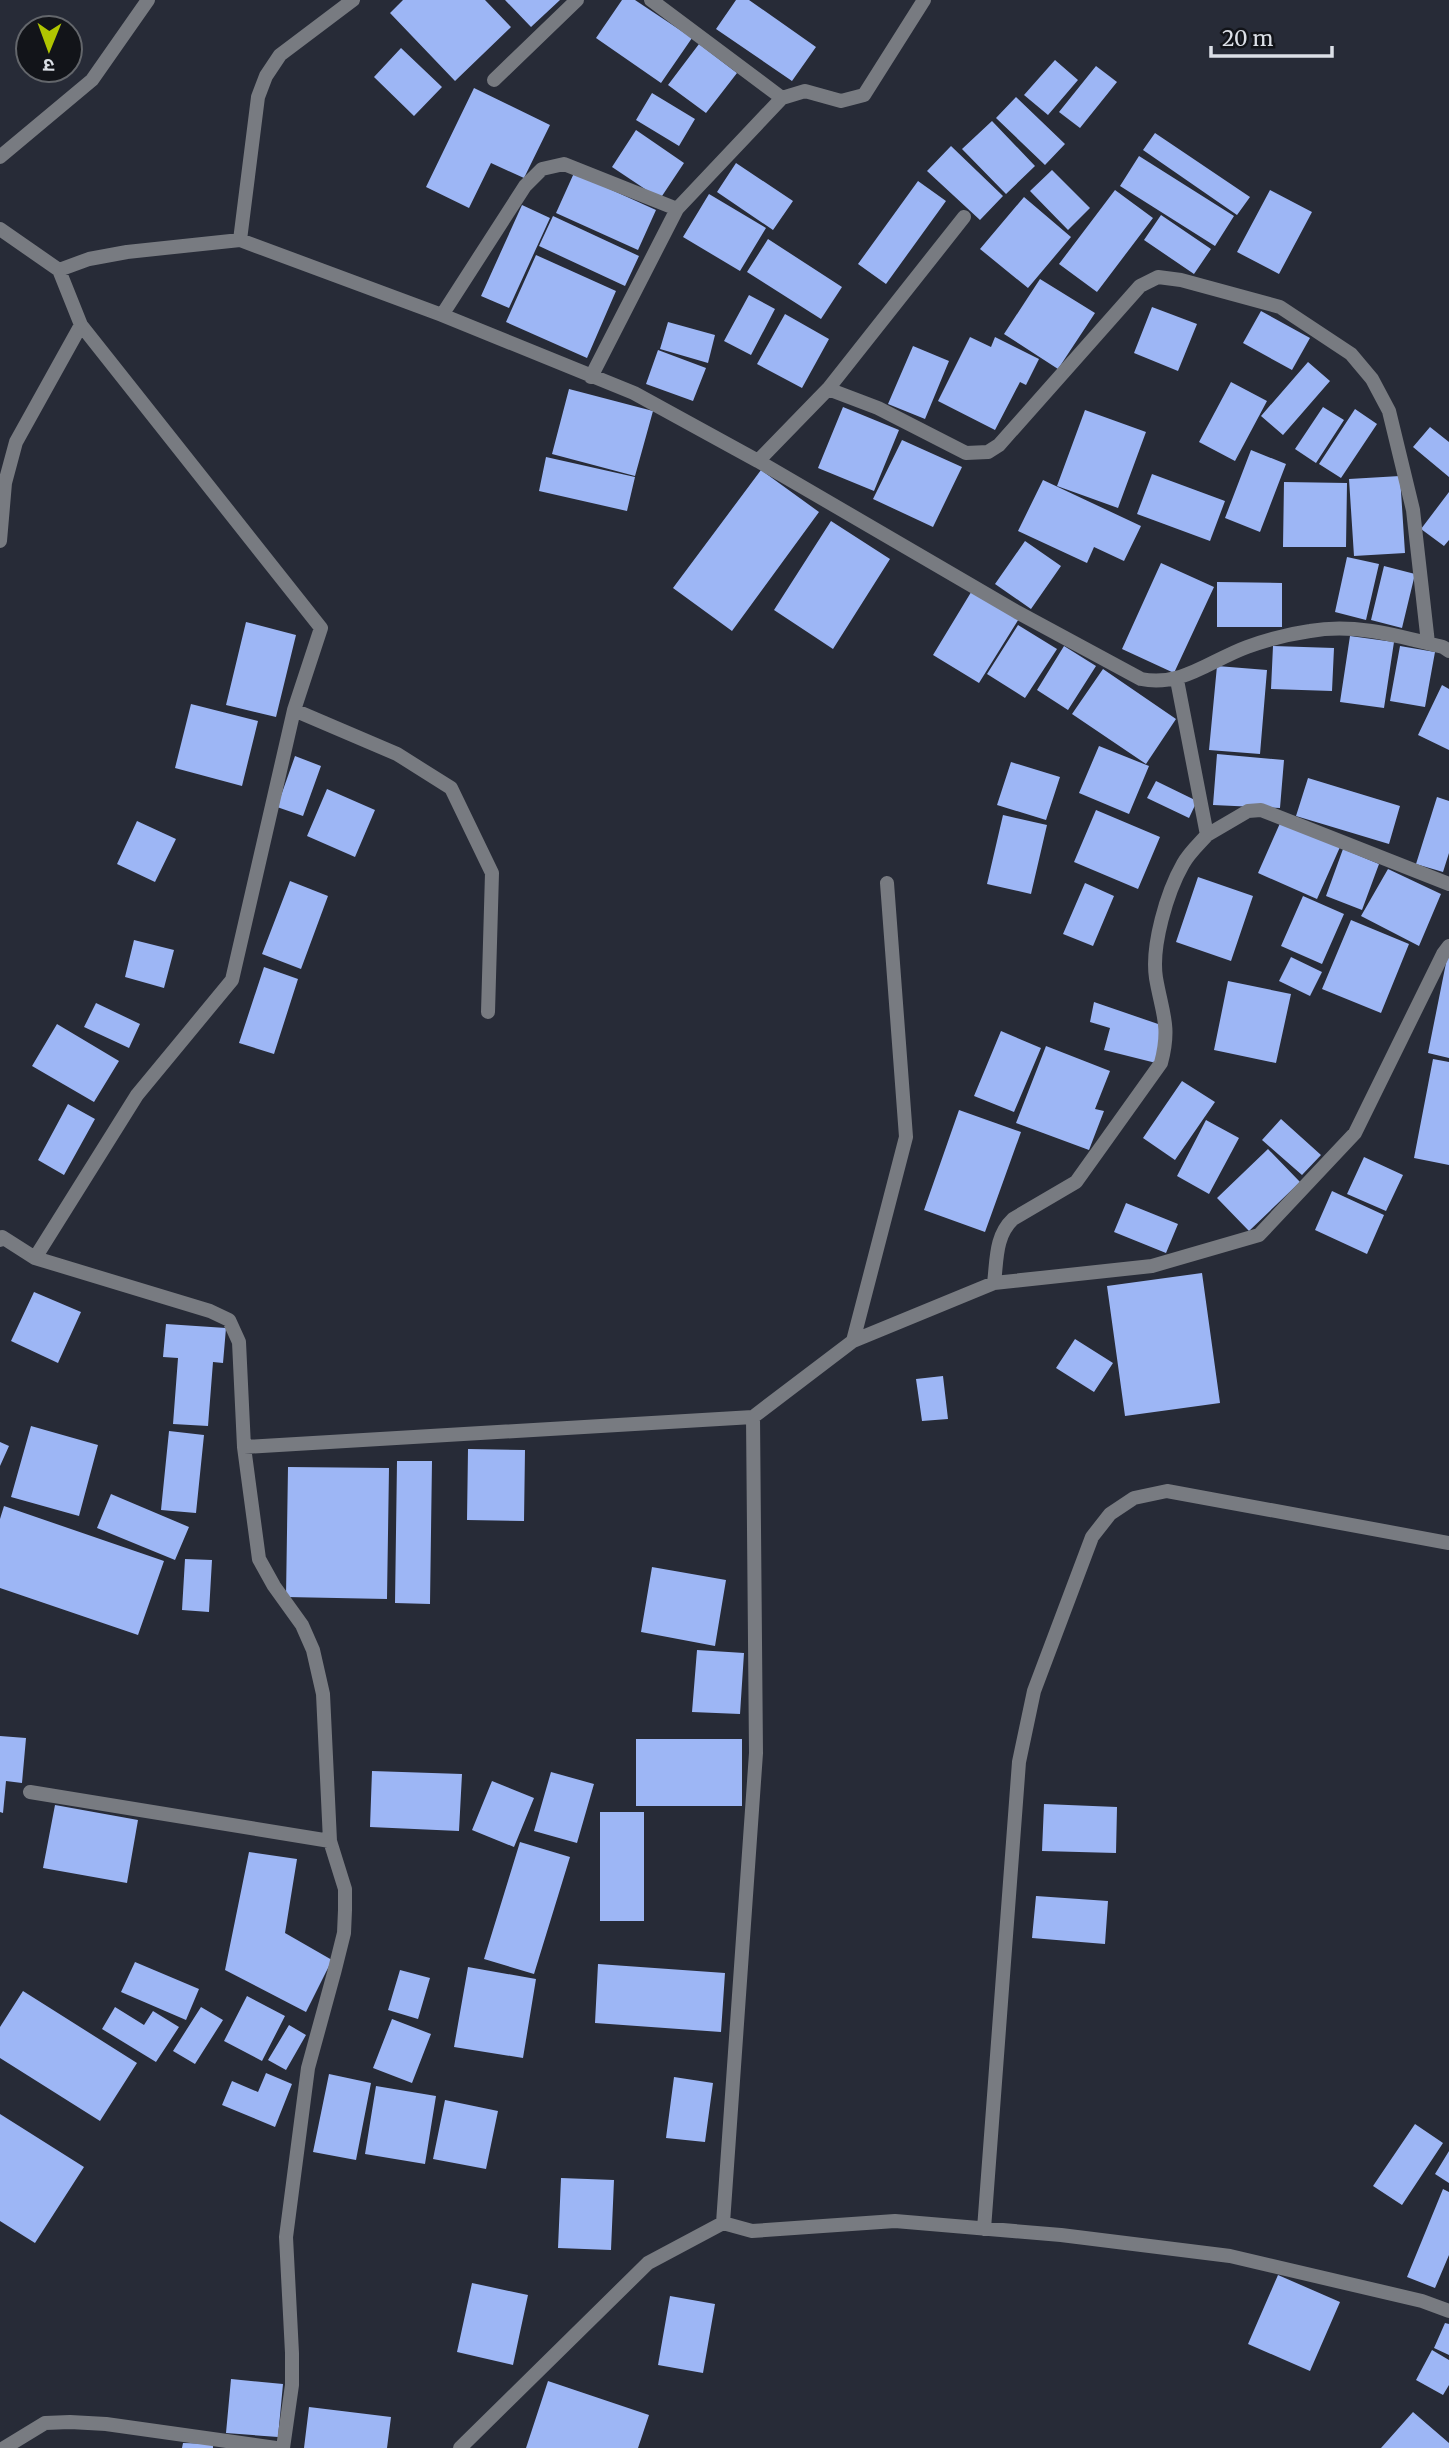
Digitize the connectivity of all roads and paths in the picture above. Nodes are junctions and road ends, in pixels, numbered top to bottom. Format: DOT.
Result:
graph roads {
  1 [pos="148,0"];
  2 [pos="353,0"];
  3 [pos="577,0"];
  4 [pos="651,0"];
  5 [pos="923,0"];
  6 [pos="494,80"];
  7 [pos="782,98"];
  8 [pos="0,157"];
  9 [pos="677,209"];
  10 [pos="964,217"];
  11 [pos="0,229"];
  12 [pos="240,240"];
  13 [pos="60,270"];
  14 [pos="442,315"];
  15 [pos="81,326"];
  16 [pos="591,377"];
  17 [pos="828,389"];
  18 [pos="0,442"];
  19 [pos="16,442"];
  20 [pos="758,461"];
  21 [pos="0,541"];
  22 [pos="1427,643"];
  23 [pos="1447,645"];
  24 [pos="1177,680"];
  25 [pos="294,710"];
  26 [pos="1207,835"];
  27 [pos="887,883"];
  28 [pos="1449,884"];
  29 [pos="1449,946"];
  30 [pos="488,1012"];
  31 [pos="1,1237"];
  32 [pos="35,1258"];
  33 [pos="994,1283"];
  34 [pos="853,1341"];
  35 [pos="753,1417"];
  36 [pos="244,1447"];
  37 [pos="1449,1543"];
  38 [pos="30,1792"];
  39 [pos="330,1841"];
  40 [pos="723,2223"];
  41 [pos="984,2229"];
  42 [pos="1449,2311"];
  43 [pos="4,2448"];
  44 [pos="276,2448"];
  45 [pos="284,2448"];
  46 [pos="460,2448"];
  1 -- 8 [label="street"];
  2 -- 12 [label="street"];
  3 -- 6 [label="street"];
  4 -- 7 [label="street"];
  5 -- 7 [label="street"];
  7 -- 9 [label="street"];
  9 -- 14 [label="street"];
  9 -- 16 [label="street"];
  10 -- 17 [label="street"];
  11 -- 13 [label="street"];
  12 -- 13 [label="street"];
  12 -- 14 [label="street"];
  13 -- 15 [label="street"];
  14 -- 16 [label="street"];
  15 -- 19 [label="street"];
  15 -- 25 [label="street"];
  16 -- 20 [label="street"];
  17 -- 20 [label="street"];
  17 -- 22 [label="street"];
  18 -- 19 [label="street"];
  19 -- 21 [label="street"];
  20 -- 24 [label="street"];
  22 -- 23 [label="street"];
  22 -- 24 [label="street"];
  24 -- 26 [label="street"];
  25 -- 30 [label="street"];
  25 -- 32 [label="street"];
  26 -- 28 [label="street"];
  26 -- 33 [label="street"];
  27 -- 34 [label="street"];
  29 -- 33 [label="street"];
  31 -- 32 [label="street"];
  32 -- 36 [label="street"];
  33 -- 34 [label="street"];
  34 -- 35 [label="street"];
  35 -- 36 [label="street"];
  35 -- 40 [label="street"];
  36 -- 39 [label="street"];
  37 -- 41 [label="street"];
  38 -- 39 [label="street"];
  39 -- 45 [label="street"];
  40 -- 41 [label="street"];
  40 -- 46 [label="street"];
  41 -- 42 [label="street"];
  43 -- 44 [label="street"];
}
